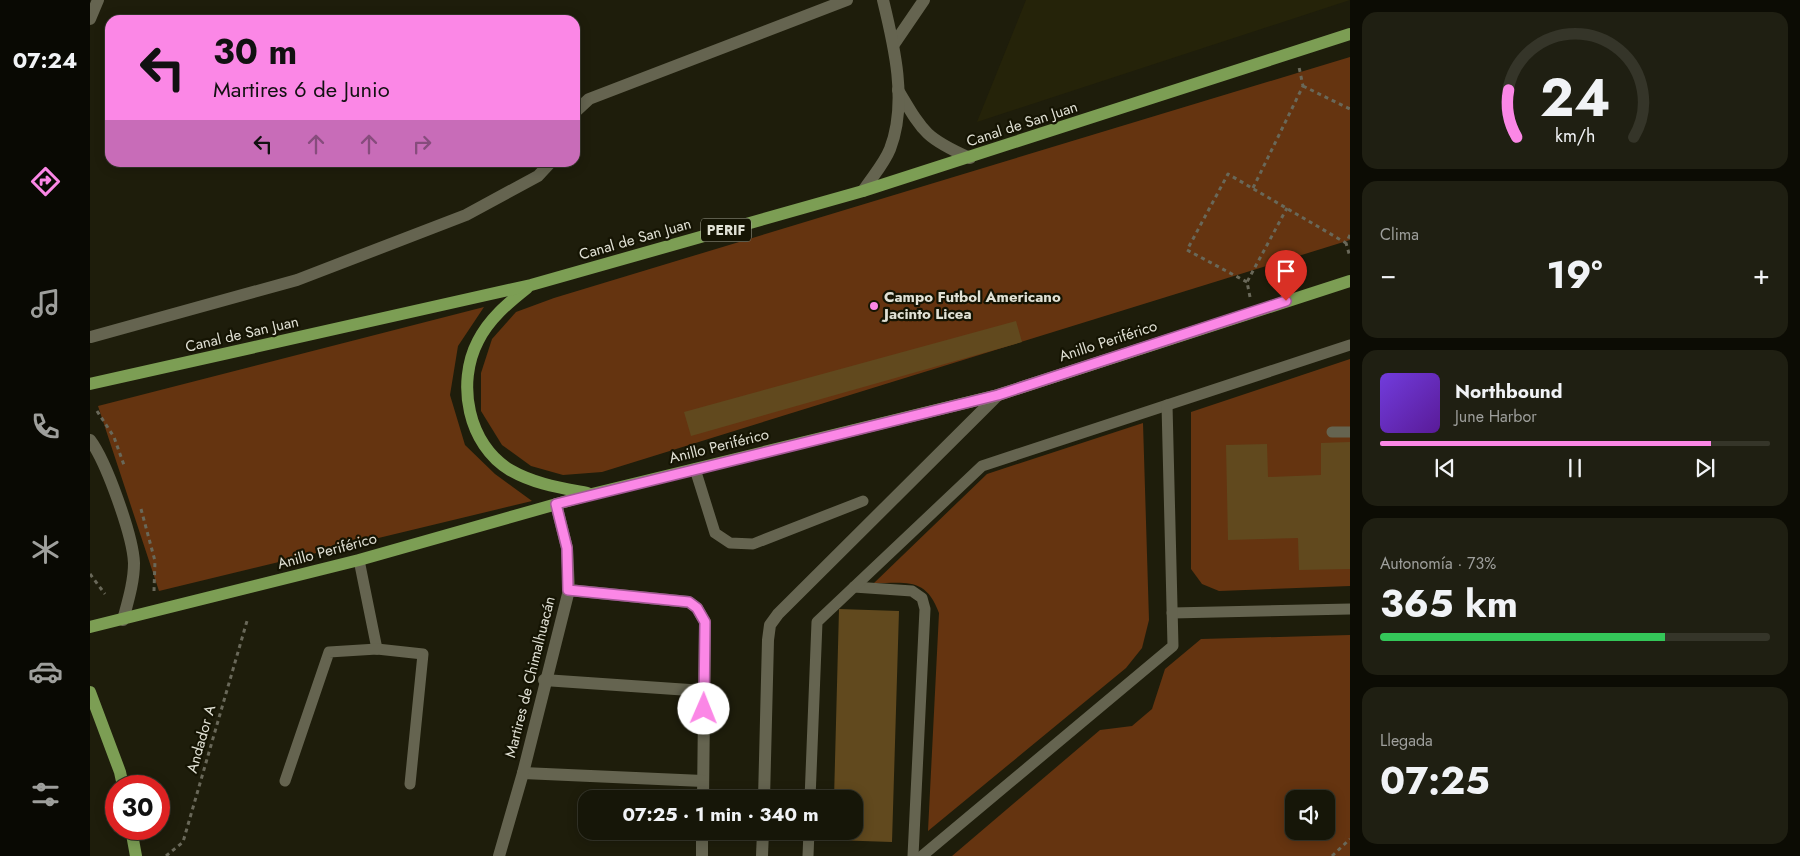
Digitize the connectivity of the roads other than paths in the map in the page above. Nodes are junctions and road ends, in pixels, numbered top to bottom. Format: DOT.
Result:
graph roads {
  1 [pos="98,0"];
  2 [pos="847,0"];
  3 [pos="883,0"];
  4 [pos="924,0"];
  5 [pos="90,19"];
  6 [pos="1350,34"];
  7 [pos="894,44"];
  8 [pos="898,90"];
  9 [pos="580,107"];
  10 [pos="970,158"];
  11 [pos="546,167"];
  12 [pos="863,191"];
  13 [pos="1350,281"];
  14 [pos="531,285"];
  15 [pos="91,337"];
  16 [pos="1350,345"];
  17 [pos="90,384"];
  18 [pos="998,395"];
  19 [pos="1167,405"];
  20 [pos="1332,432"];
  21 [pos="1350,432"];
  22 [pos="90,440"];
  23 [pos="695,469"];
  24 [pos="592,494"];
  25 [pos="863,501"];
  26 [pos="556,504"];
  27 [pos="359,560"];
  28 [pos="854,587"];
  29 [pos="568,590"];
  30 [pos="1350,609"];
  31 [pos="1172,613"];
  32 [pos="123,620"];
  33 [pos="90,627"];
  34 [pos="377,649"];
  35 [pos="544,680"];
  36 [pos="704,691"];
  37 [pos="90,692"];
  38 [pos="523,773"];
  39 [pos="121,775"];
  40 [pos="286,781"];
  41 [pos="703,781"];
  42 [pos="410,784"];
  43 [pos="703,790"];
  44 [pos="764,790"];
  45 [pos="810,790"];
  46 [pos="133,840"];
  47 [pos="702,840"];
  48 [pos="763,840"];
  49 [pos="809,840"];
  50 [pos="136,856"];
  51 [pos="499,856"];
  52 [pos="702,856"];
  53 [pos="762,856"];
  54 [pos="808,856"];
  55 [pos="913,856"];
  56 [pos="922,856"];
  1 -- 5 [label="street"];
  2 -- 9 [label="street"];
  3 -- 7 [label="street"];
  4 -- 7 [label="street"];
  6 -- 10 [label="main road, Canal de San Juan / PERIF"];
  7 -- 8 [label="street"];
  8 -- 10 [label="street"];
  8 -- 12 [label="street"];
  10 -- 12 [label="main road, Canal de San Juan / PERIF"];
  11 -- 15 [label="street"];
  12 -- 14 [label="main road, Canal de San Juan / PERIF"];
  13 -- 18 [label="main road, Anillo Periférico"];
  14 -- 17 [label="main road, Canal de San Juan / PERIF"];
  14 -- 24 [label="main road"];
  16 -- 19 [label="lane"];
  18 -- 23 [label="main road, Anillo Periférico"];
  18 -- 44 [label="street"];
  19 -- 28 [label="lane"];
  19 -- 31 [label="lane"];
  20 -- 21 [label="lane"];
  22 -- 32 [label="street"];
  23 -- 24 [label="main road, Anillo Periférico"];
  23 -- 25 [label="lane"];
  24 -- 26 [label="main road, Anillo Periférico"];
  26 -- 27 [label="main road, Anillo Periférico"];
  26 -- 29 [label="street, Martires de Chimalhuacán"];
  27 -- 32 [label="main road, Anillo Periférico"];
  27 -- 34 [label="lane"];
  28 -- 45 [label="lane"];
  28 -- 55 [label="lane"];
  29 -- 35 [label="street, Martires de Chimalhuacán"];
  29 -- 36 [label="street"];
  30 -- 31 [label="lane"];
  31 -- 56 [label="lane"];
  32 -- 33 [label="main road, Anillo Periférico"];
  34 -- 40 [label="lane"];
  34 -- 42 [label="lane"];
  35 -- 36 [label="street"];
  35 -- 38 [label="street, Martires de Chimalhuacán"];
  36 -- 41 [label="street"];
  37 -- 39 [label="main road"];
  38 -- 41 [label="street"];
  38 -- 51 [label="street, Martires de Chimalhuacán"];
  41 -- 43 [label="street"];
  46 -- 50 [label="main road"];
  47 -- 52 [label="street"];
  48 -- 53 [label="street"];
  49 -- 54 [label="lane"];
}
